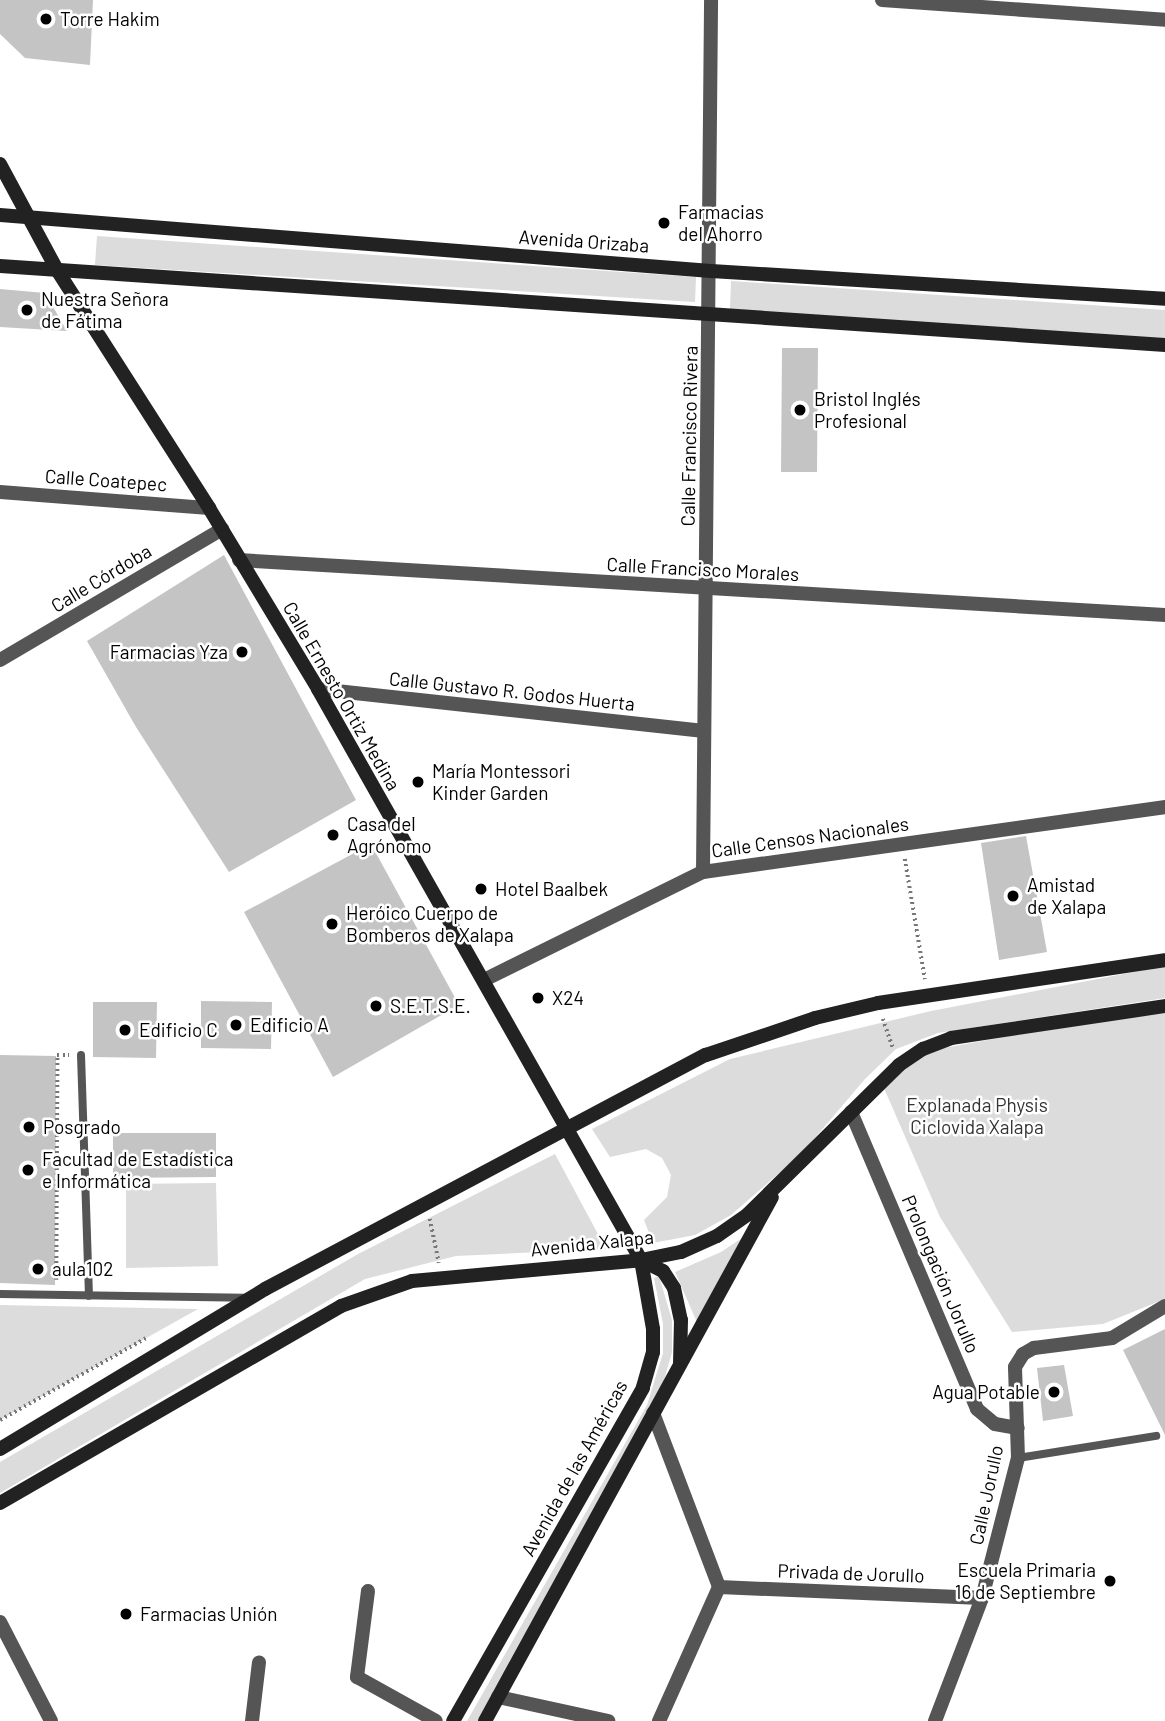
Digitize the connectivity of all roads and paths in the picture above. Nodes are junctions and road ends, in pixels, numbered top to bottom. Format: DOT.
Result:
graph roads {
  1 [pos="711,0"];
  2 [pos="882,0"];
  3 [pos="1165,20"];
  4 [pos="0,164"];
  5 [pos="0,215"];
  6 [pos="28,217"];
  7 [pos="0,266"];
  8 [pos="57,270"];
  9 [pos="711,271"];
  10 [pos="1165,299"];
  11 [pos="710,316"];
  12 [pos="1165,345"];
  13 [pos="0,492"];
  14 [pos="209,508"];
  15 [pos="222,529"];
  16 [pos="239,560"];
  17 [pos="706,589"];
  18 [pos="1165,615"];
  19 [pos="0,660"];
  20 [pos="317,690"];
  21 [pos="702,730"];
  22 [pos="1165,807"];
  23 [pos="903,843"];
  24 [pos="703,872"];
  25 [pos="1165,960"];
  26 [pos="484,979"];
  27 [pos="928,995"];
  28 [pos="877,1003"];
  29 [pos="1165,1006"];
  30 [pos="81,1055"];
  31 [pos="899,1065"];
  32 [pos="851,1112"];
  33 [pos="569,1126"];
  34 [pos="780,1182"];
  35 [pos="426,1203"];
  36 [pos="641,1260"];
  37 [pos="443,1277"];
  38 [pos="56,1286"];
  39 [pos="0,1294"];
  40 [pos="89,1296"];
  41 [pos="251,1298"];
  42 [pos="1165,1306"];
  43 [pos="150,1336"];
  44 [pos="140,1339"];
  45 [pos="127,1349"];
  46 [pos="678,1372"];
  47 [pos="653,1413"];
  48 [pos="0,1420"];
  49 [pos="1018,1428"];
  50 [pos="1156,1436"];
  51 [pos="0,1449"];
  52 [pos="1018,1458"];
  53 [pos="0,1503"];
  54 [pos="719,1587"];
  55 [pos="368,1591"];
  56 [pos="982,1598"];
  57 [pos="0,1622"];
  58 [pos="259,1662"];
  59 [pos="498,1697"];
  60 [pos="51,1721"];
  61 [pos="252,1721"];
  62 [pos="436,1721"];
  63 [pos="453,1721"];
  64 [pos="485,1721"];
  65 [pos="608,1721"];
  66 [pos="659,1721"];
  67 [pos="935,1721"];
  1 -- 9 [label="street, Calle Francisco Rivera"];
  2 -- 3 [label="street"];
  4 -- 6 [label="main road, Calle Ernesto Ortiz Medina"];
  5 -- 6 [label="main road, Avenida Orizaba"];
  6 -- 8 [label="main road, Calle Ernesto Ortiz Medina"];
  6 -- 9 [label="main road, Avenida Orizaba"];
  7 -- 8 [label="main road"];
  8 -- 11 [label="main road"];
  8 -- 14 [label="main road, Calle Ernesto Ortiz Medina"];
  9 -- 10 [label="main road, Avenida Orizaba"];
  9 -- 11 [label="street, Calle Francisco Rivera"];
  11 -- 12 [label="main road"];
  11 -- 17 [label="street, Calle Francisco Rivera"];
  13 -- 14 [label="street, Calle Coatepec"];
  14 -- 15 [label="main road, Calle Ernesto Ortiz Medina"];
  15 -- 16 [label="main road, Calle Ernesto Ortiz Medina"];
  15 -- 19 [label="street, Calle Córdoba"];
  16 -- 17 [label="street, Calle Francisco Morales"];
  16 -- 20 [label="main road, Calle Ernesto Ortiz Medina"];
  17 -- 18 [label="street, Calle Francisco Morales"];
  17 -- 21 [label="street, Calle Francisco Rivera"];
  20 -- 21 [label="street, Calle Gustavo R. Godos Huerta"];
  20 -- 26 [label="main road, Calle Ernesto Ortiz Medina"];
  21 -- 24 [label="street, Calle Francisco Rivera"];
  22 -- 23 [label="street, Calle Censos Nacionales"];
  23 -- 24 [label="street, Calle Censos Nacionales"];
  23 -- 27 [label="path"];
  24 -- 26 [label="street, Calle Censos Nacionales"];
  25 -- 27 [label="main road"];
  26 -- 33 [label="main road, Calle Ernesto Ortiz Medina"];
  27 -- 28 [label="main road"];
  28 -- 31 [label="path"];
  28 -- 33 [label="main road"];
  29 -- 31 [label="main road, Avenida Xalapa"];
  30 -- 38 [label="path"];
  30 -- 40 [label="lane"];
  31 -- 32 [label="main road, Avenida Xalapa"];
  32 -- 34 [label="main road, Avenida Xalapa"];
  32 -- 49 [label="street, Prolongación Jorullo"];
  33 -- 35 [label="main road"];
  33 -- 36 [label="main road, Calle Ernesto Ortiz Medina"];
  34 -- 36 [label="main road, Avenida Xalapa"];
  34 -- 46 [label="main road"];
  35 -- 37 [label="path"];
  35 -- 41 [label="main road"];
  36 -- 37 [label="main road, Avenida Xalapa"];
  36 -- 46 [label="main road"];
  36 -- 63 [label="main road, Avenida de las Américas"];
  37 -- 53 [label="main road, Avenida Xalapa"];
  39 -- 40 [label="lane"];
  40 -- 41 [label="lane"];
  41 -- 51 [label="main road"];
  42 -- 49 [label="street, Calle Jorullo"];
  43 -- 45 [label="path"];
  44 -- 45 [label="path"];
  45 -- 48 [label="path"];
  46 -- 47 [label="main road"];
  47 -- 54 [label="street"];
  47 -- 59 [label="main road"];
  49 -- 52 [label="street, Calle Jorullo"];
  50 -- 52 [label="lane"];
  52 -- 56 [label="street, Calle Jorullo"];
  54 -- 56 [label="street, Privada de Jorullo"];
  54 -- 66 [label="street"];
  55 -- 62 [label="street"];
  56 -- 67 [label="street, Calle Jorullo"];
  57 -- 60 [label="street"];
  58 -- 61 [label="street"];
  59 -- 64 [label="main road"];
  59 -- 65 [label="street"];
}
